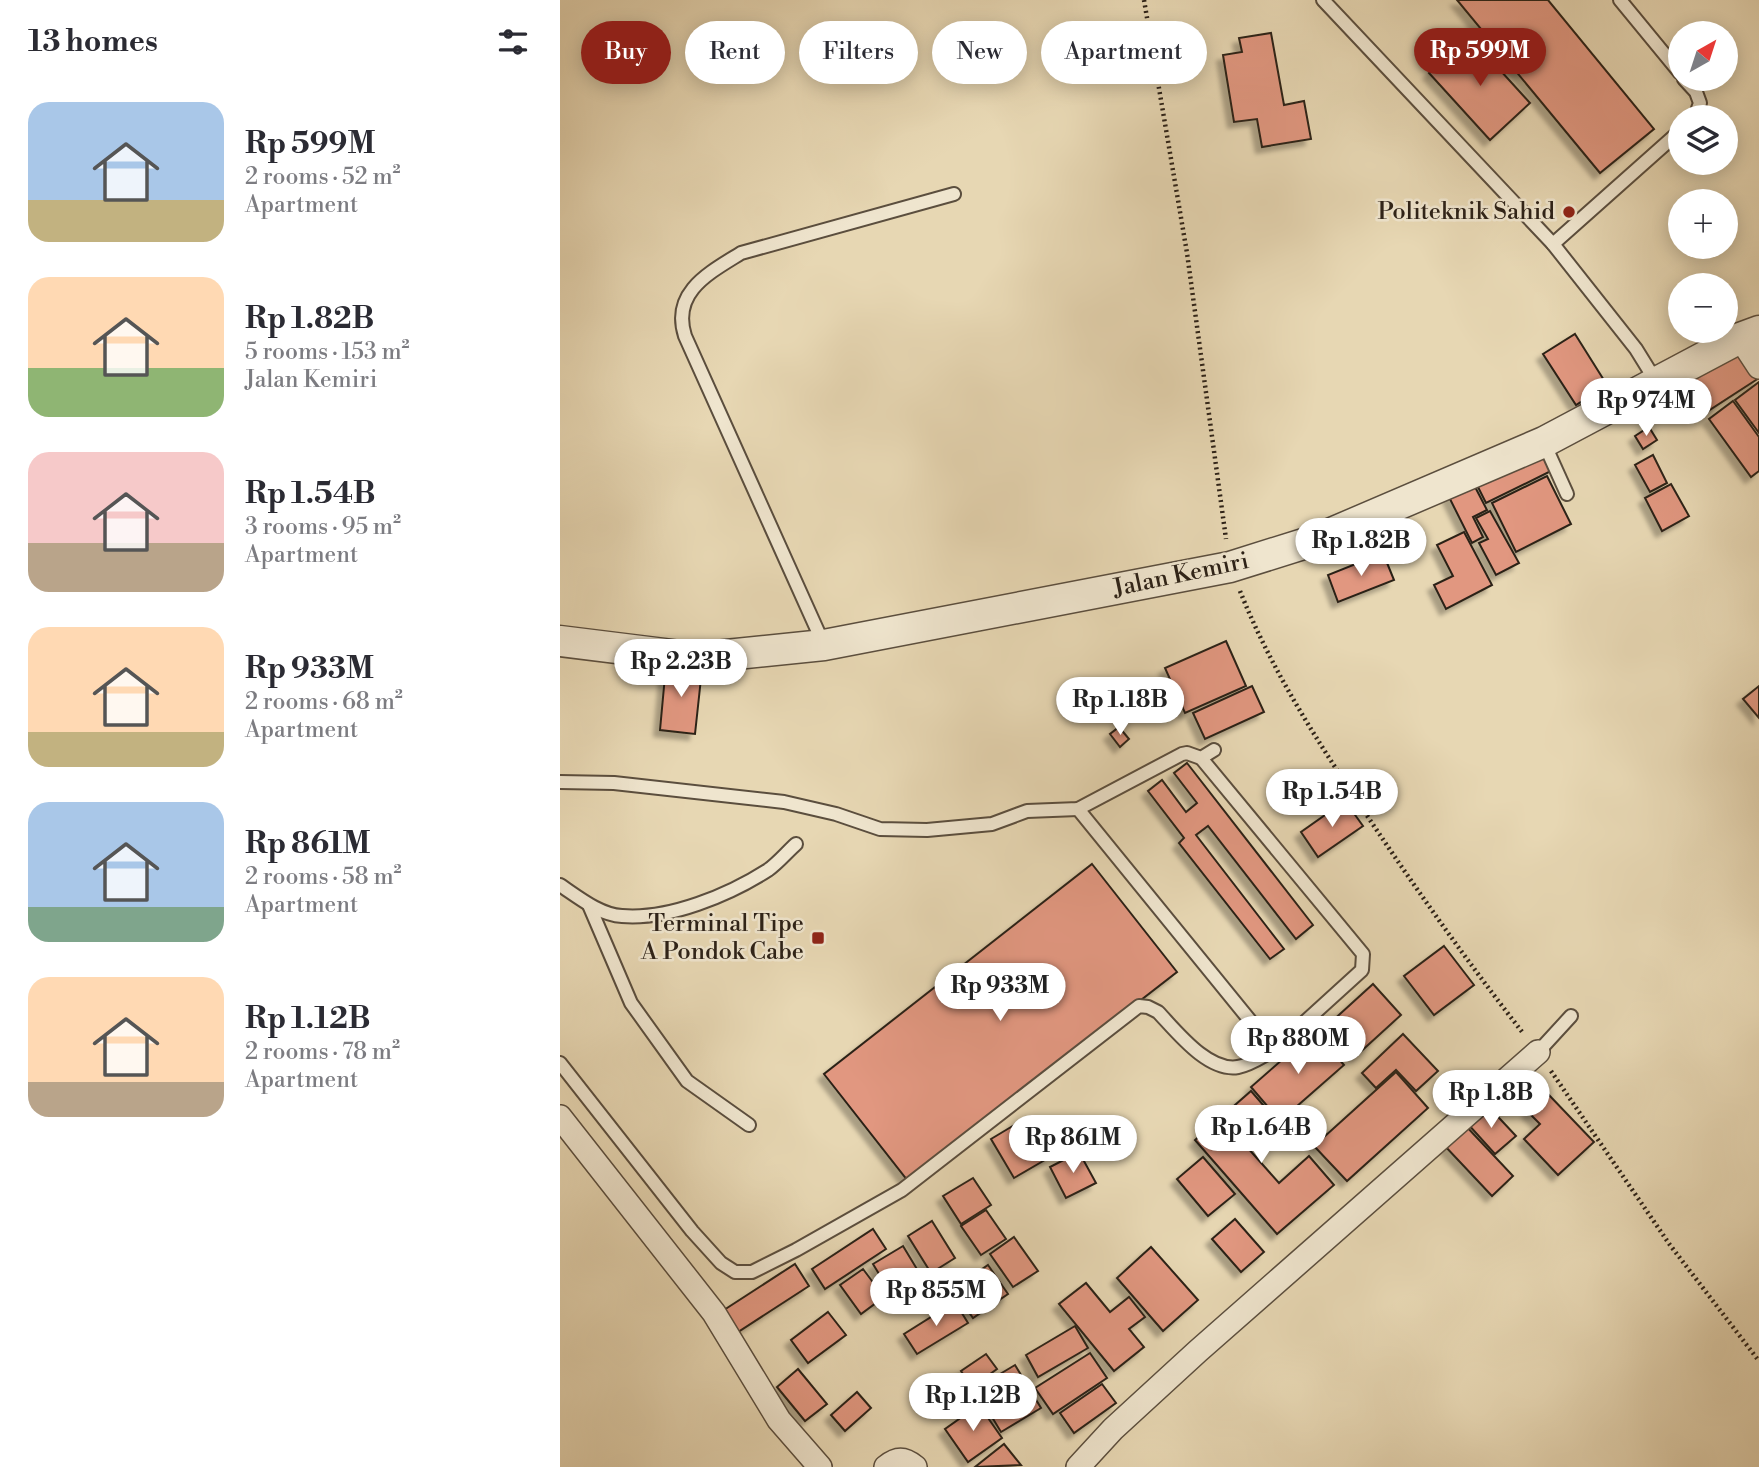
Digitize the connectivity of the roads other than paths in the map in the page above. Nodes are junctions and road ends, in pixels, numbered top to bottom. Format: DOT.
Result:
graph roads {
  1 [pos="1323,0"];
  2 [pos="1619,0"];
  3 [pos="1668,59"];
  4 [pos="1668,142"];
  5 [pos="954,194"];
  6 [pos="1553,244"];
  7 [pos="1749,334"];
  8 [pos="1759,367"];
  9 [pos="1657,383"];
  10 [pos="1544,442"];
  11 [pos="1567,494"];
  12 [pos="560,641"];
  13 [pos="824,645"];
  14 [pos="1214,750"];
  15 [pos="1201,758"];
  16 [pos="560,782"];
  17 [pos="1078,810"];
  18 [pos="796,844"];
  19 [pos="560,885"];
  20 [pos="589,905"];
  21 [pos="1571,1016"];
  22 [pos="1274,1050"];
  23 [pos="1538,1052"];
  24 [pos="560,1063"];
  25 [pos="560,1117"];
  26 [pos="749,1125"];
  27 [pos="1089,1463"];
  28 [pos="820,1467"];
  29 [pos="886,1467"];
  30 [pos="915,1467"];
  1 -- 6 [label="lane"];
  2 -- 3 [label="lane"];
  4 -- 6 [label="lane"];
  5 -- 13 [label="lane"];
  6 -- 9 [label="lane"];
  7 -- 8 [label="street"];
  7 -- 9 [label="street, Jalan Kemiri"];
  9 -- 10 [label="street, Jalan Kemiri"];
  10 -- 11 [label="lane"];
  10 -- 13 [label="street, Jalan Kemiri"];
  12 -- 13 [label="street, Jalan Kemiri"];
  14 -- 15 [label="lane"];
  15 -- 17 [label="lane"];
  15 -- 22 [label="lane"];
  16 -- 17 [label="lane"];
  17 -- 22 [label="lane"];
  18 -- 20 [label="lane"];
  19 -- 20 [label="lane"];
  20 -- 26 [label="lane"];
  21 -- 23 [label="lane"];
  22 -- 24 [label="lane"];
  23 -- 27 [label="street"];
  25 -- 28 [label="street"];
  29 -- 30 [label="street"];
}
